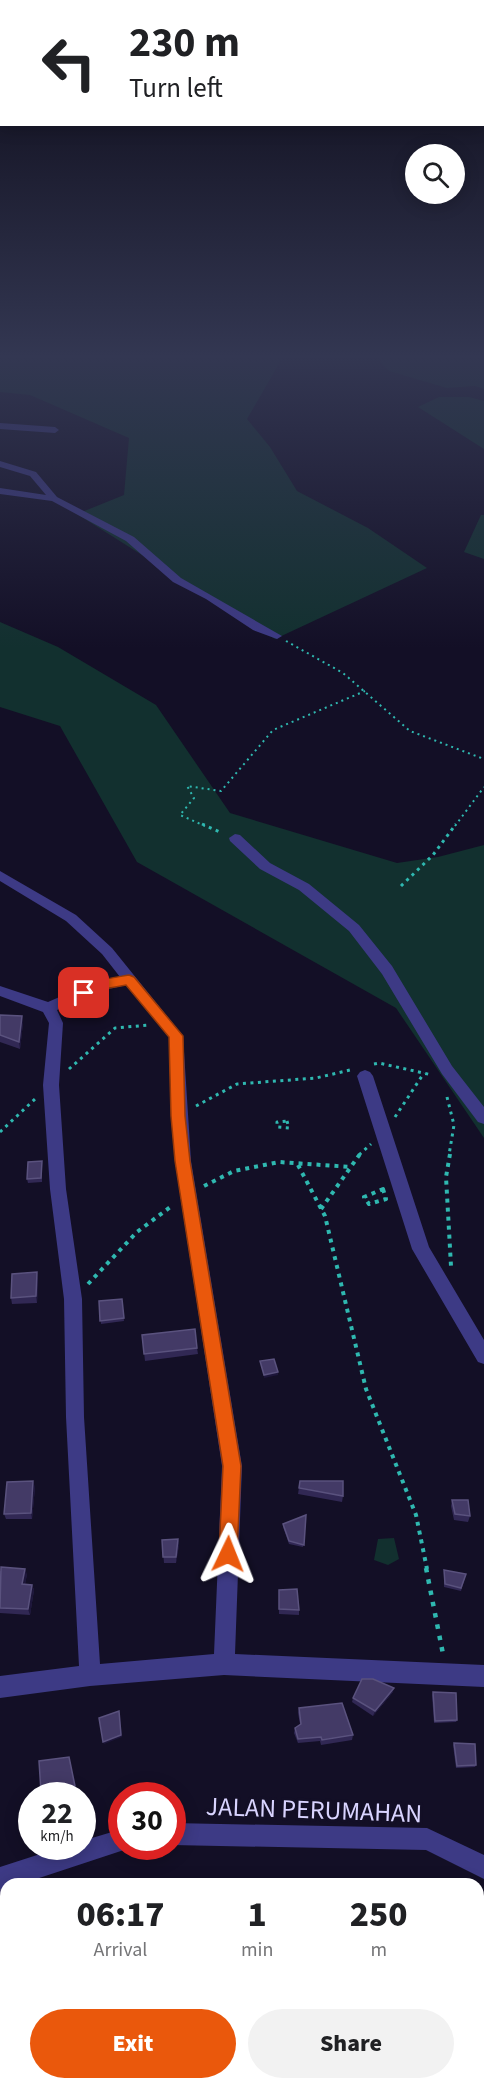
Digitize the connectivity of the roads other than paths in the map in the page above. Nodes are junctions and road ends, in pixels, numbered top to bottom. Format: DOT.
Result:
graph roads {
  1 [pos="0,464"];
  2 [pos="0,491"];
  3 [pos="54,499"];
  4 [pos="277,636"];
  5 [pos="235,838"];
  6 [pos="0,875"];
  7 [pos="129,980"];
  8 [pos="0,991"];
  9 [pos="49,1008"];
  10 [pos="364,1070"];
  11 [pos="484,1118"];
  12 [pos="484,1356"];
  13 [pos="224,1664"];
  14 [pos="90,1675"];
  15 [pos="484,1676"];
  16 [pos="0,1687"];
  17 [pos="186,1834"];
  18 [pos="108,1844"];
  19 [pos="484,1867"];
  20 [pos="3,1878"];
  1 -- 3 [label="street"];
  2 -- 3 [label="street"];
  3 -- 4 [label="street"];
  5 -- 11 [label="street"];
  6 -- 7 [label="street"];
  7 -- 9 [label="street"];
  7 -- 13 [label="street"];
  8 -- 9 [label="street"];
  9 -- 14 [label="street"];
  10 -- 12 [label="street"];
  13 -- 14 [label="street"];
  13 -- 15 [label="street"];
  14 -- 16 [label="street"];
  17 -- 19 [label="street, JALAN PERUMAHAN"];
  18 -- 20 [label="street"];
}
